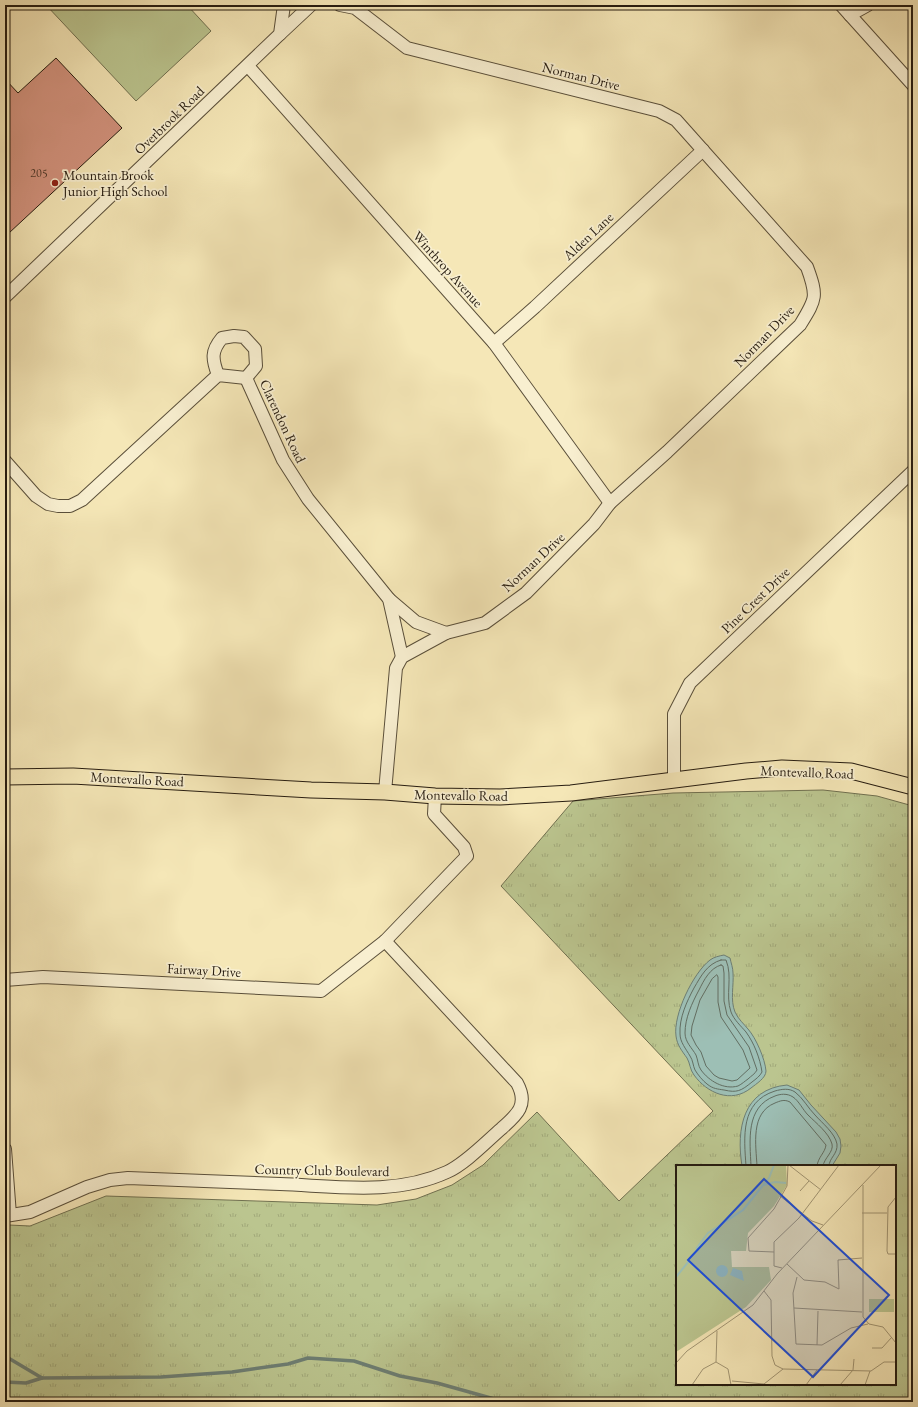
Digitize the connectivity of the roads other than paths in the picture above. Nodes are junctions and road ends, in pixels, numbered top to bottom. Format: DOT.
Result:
graph roads {
  1 [pos="284,5"];
  2 [pos="312,5"];
  3 [pos="340,5"];
  4 [pos="841,5"];
  5 [pos="868,5"];
  6 [pos="850,15"];
  7 [pos="280,34"];
  8 [pos="248,66"];
  9 [pos="913,85"];
  10 [pos="703,150"];
  11 [pos="5,297"];
  12 [pos="494,343"];
  13 [pos="218,375"];
  14 [pos="246,378"];
  15 [pos="5,462"];
  16 [pos="913,471"];
  17 [pos="610,503"];
  18 [pos="389,599"];
  19 [pos="446,633"];
  20 [pos="402,656"];
  21 [pos="5,777"];
  22 [pos="674,780"];
  23 [pos="913,787"];
  24 [pos="385,792"];
  25 [pos="435,796"];
  26 [pos="385,941"];
  27 [pos="5,980"];
  28 [pos="5,1149"];
  29 [pos="8,1215"];
  1 -- 7 [label="street"];
  2 -- 7 [label="street, Overbrook Road"];
  3 -- 10 [label="street, Norman Drive"];
  4 -- 6 [label="street"];
  5 -- 6 [label="street"];
  6 -- 9 [label="street"];
  7 -- 8 [label="street, Overbrook Road"];
  8 -- 11 [label="street, Overbrook Road"];
  8 -- 12 [label="street, Winthrop Avenue"];
  10 -- 12 [label="street, Alden Lane"];
  10 -- 17 [label="street, Norman Drive"];
  12 -- 17 [label="street, Winthrop Avenue"];
  13 -- 14 [label="street, Clarendon Road"];
  13 -- 14 [label="street"];
  13 -- 15 [label="street"];
  14 -- 18 [label="street, Clarendon Road"];
  16 -- 22 [label="street, Pine Crest Drive"];
  17 -- 19 [label="street, Norman Drive"];
  18 -- 19 [label="street"];
  18 -- 20 [label="street, Clarendon Road"];
  19 -- 20 [label="street, Norman Drive"];
  20 -- 24 [label="street"];
  21 -- 24 [label="main road, Montevallo Road"];
  22 -- 23 [label="main road, Montevallo Road"];
  22 -- 25 [label="main road, Montevallo Road"];
  24 -- 25 [label="main road, Montevallo Road"];
  25 -- 26 [label="street"];
  26 -- 27 [label="street, Fairway Drive"];
  26 -- 29 [label="street, Country Club Boulevard"];
  28 -- 29 [label="street"];
}
